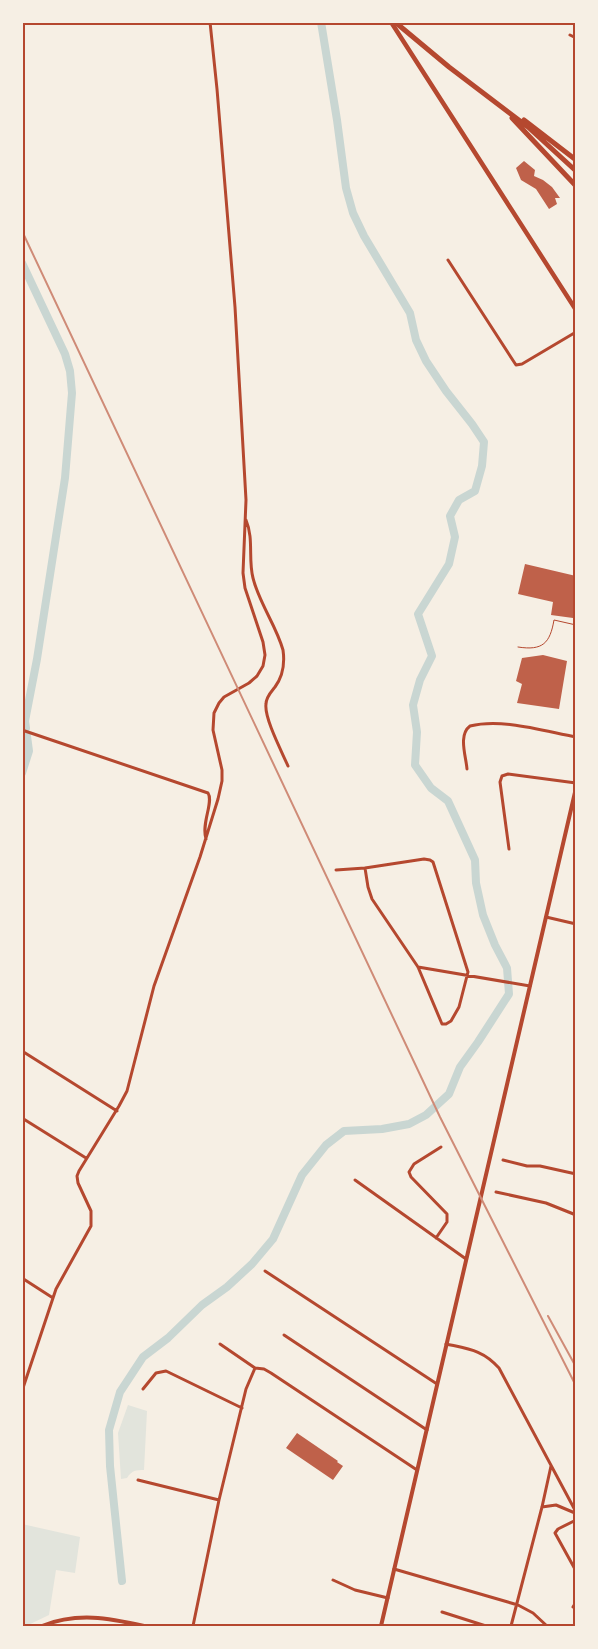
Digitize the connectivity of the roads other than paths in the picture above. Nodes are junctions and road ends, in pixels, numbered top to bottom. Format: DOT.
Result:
graph roads {
  1 [pos="210,22"];
  2 [pos="393,22"];
  3 [pos="570,35"];
  4 [pos="576,38"];
  5 [pos="494,100"];
  6 [pos="576,160"];
  7 [pos="574,170"];
  8 [pos="576,186"];
  9 [pos="448,260"];
  10 [pos="576,310"];
  11 [pos="576,332"];
  12 [pos="245,520"];
  13 [pos="576,625"];
  14 [pos="518,647"];
  15 [pos="22,730"];
  16 [pos="576,737"];
  17 [pos="288,766"];
  18 [pos="467,769"];
  19 [pos="576,783"];
  20 [pos="576,788"];
  21 [pos="206,839"];
  22 [pos="508,849"];
  23 [pos="366,868"];
  24 [pos="336,870"];
  25 [pos="546,917"];
  26 [pos="576,924"];
  27 [pos="418,967"];
  28 [pos="468,975"];
  29 [pos="530,986"];
  30 [pos="22,1051"];
  31 [pos="117,1111"];
  32 [pos="22,1118"];
  33 [pos="441,1147"];
  34 [pos="86,1158"];
  35 [pos="503,1160"];
  36 [pos="576,1174"];
  37 [pos="355,1180"];
  38 [pos="496,1192"];
  39 [pos="576,1215"];
  40 [pos="436,1238"];
  41 [pos="466,1259"];
  42 [pos="265,1271"];
  43 [pos="22,1278"];
  44 [pos="53,1298"];
  45 [pos="284,1335"];
  46 [pos="220,1344"];
  47 [pos="446,1344"];
  48 [pos="256,1368"];
  49 [pos="437,1384"];
  50 [pos="143,1389"];
  51 [pos="22,1391"];
  52 [pos="242,1408"];
  53 [pos="427,1430"];
  54 [pos="551,1465"];
  55 [pos="417,1470"];
  56 [pos="138,1480"];
  57 [pos="219,1500"];
  58 [pos="542,1507"];
  59 [pos="576,1513"];
  60 [pos="576,1520"];
  61 [pos="574,1564"];
  62 [pos="394,1569"];
  63 [pos="576,1571"];
  64 [pos="333,1580"];
  65 [pos="388,1598"];
  66 [pos="576,1602"];
  67 [pos="518,1605"];
  68 [pos="573,1607"];
  69 [pos="442,1612"];
  70 [pos="120,1620"];
  71 [pos="42,1626"];
  72 [pos="118,1626"];
  73 [pos="144,1626"];
  74 [pos="193,1626"];
  75 [pos="381,1626"];
  76 [pos="486,1626"];
  77 [pos="511,1626"];
  78 [pos="547,1626"];
  1 -- 12 [label="street"];
  2 -- 5 [label="main road"];
  2 -- 10 [label="main road"];
  3 -- 4 [label="street"];
  5 -- 6 [label="main road"];
  5 -- 7 [label="main road"];
  5 -- 8 [label="main road"];
  9 -- 11 [label="street"];
  12 -- 17 [label="street"];
  12 -- 21 [label="street"];
  13 -- 14 [label="lane"];
  15 -- 21 [label="street"];
  16 -- 18 [label="street"];
  19 -- 22 [label="street"];
  20 -- 25 [label="street"];
  21 -- 31 [label="street"];
  23 -- 24 [label="street"];
  23 -- 27 [label="street"];
  23 -- 28 [label="street"];
  25 -- 26 [label="street"];
  25 -- 29 [label="street"];
  27 -- 28 [label="street"];
  27 -- 28 [label="street"];
  28 -- 29 [label="street"];
  29 -- 41 [label="street"];
  30 -- 31 [label="street"];
  31 -- 34 [label="street"];
  32 -- 34 [label="street"];
  33 -- 40 [label="street"];
  34 -- 44 [label="street"];
  35 -- 36 [label="street"];
  37 -- 40 [label="street"];
  38 -- 39 [label="street"];
  40 -- 41 [label="street"];
  41 -- 47 [label="street"];
  42 -- 49 [label="street"];
  43 -- 44 [label="street"];
  44 -- 51 [label="street"];
  45 -- 53 [label="street"];
  46 -- 48 [label="street"];
  47 -- 49 [label="street"];
  47 -- 54 [label="street"];
  48 -- 52 [label="street"];
  48 -- 55 [label="street"];
  49 -- 53 [label="street"];
  50 -- 52 [label="street"];
  52 -- 57 [label="street"];
  53 -- 55 [label="street"];
  54 -- 58 [label="street"];
  54 -- 59 [label="street"];
  55 -- 62 [label="street"];
  56 -- 57 [label="street"];
  57 -- 74 [label="street"];
  58 -- 59 [label="street"];
  58 -- 67 [label="street"];
  60 -- 61 [label="street"];
  61 -- 63 [label="street"];
  62 -- 65 [label="street"];
  62 -- 67 [label="street"];
  64 -- 65 [label="street"];
  65 -- 75 [label="street"];
  66 -- 68 [label="street"];
  67 -- 77 [label="street"];
  67 -- 78 [label="street"];
  69 -- 76 [label="street"];
  70 -- 71 [label="street"];
  70 -- 72 [label="street"];
  70 -- 73 [label="street"];
}
